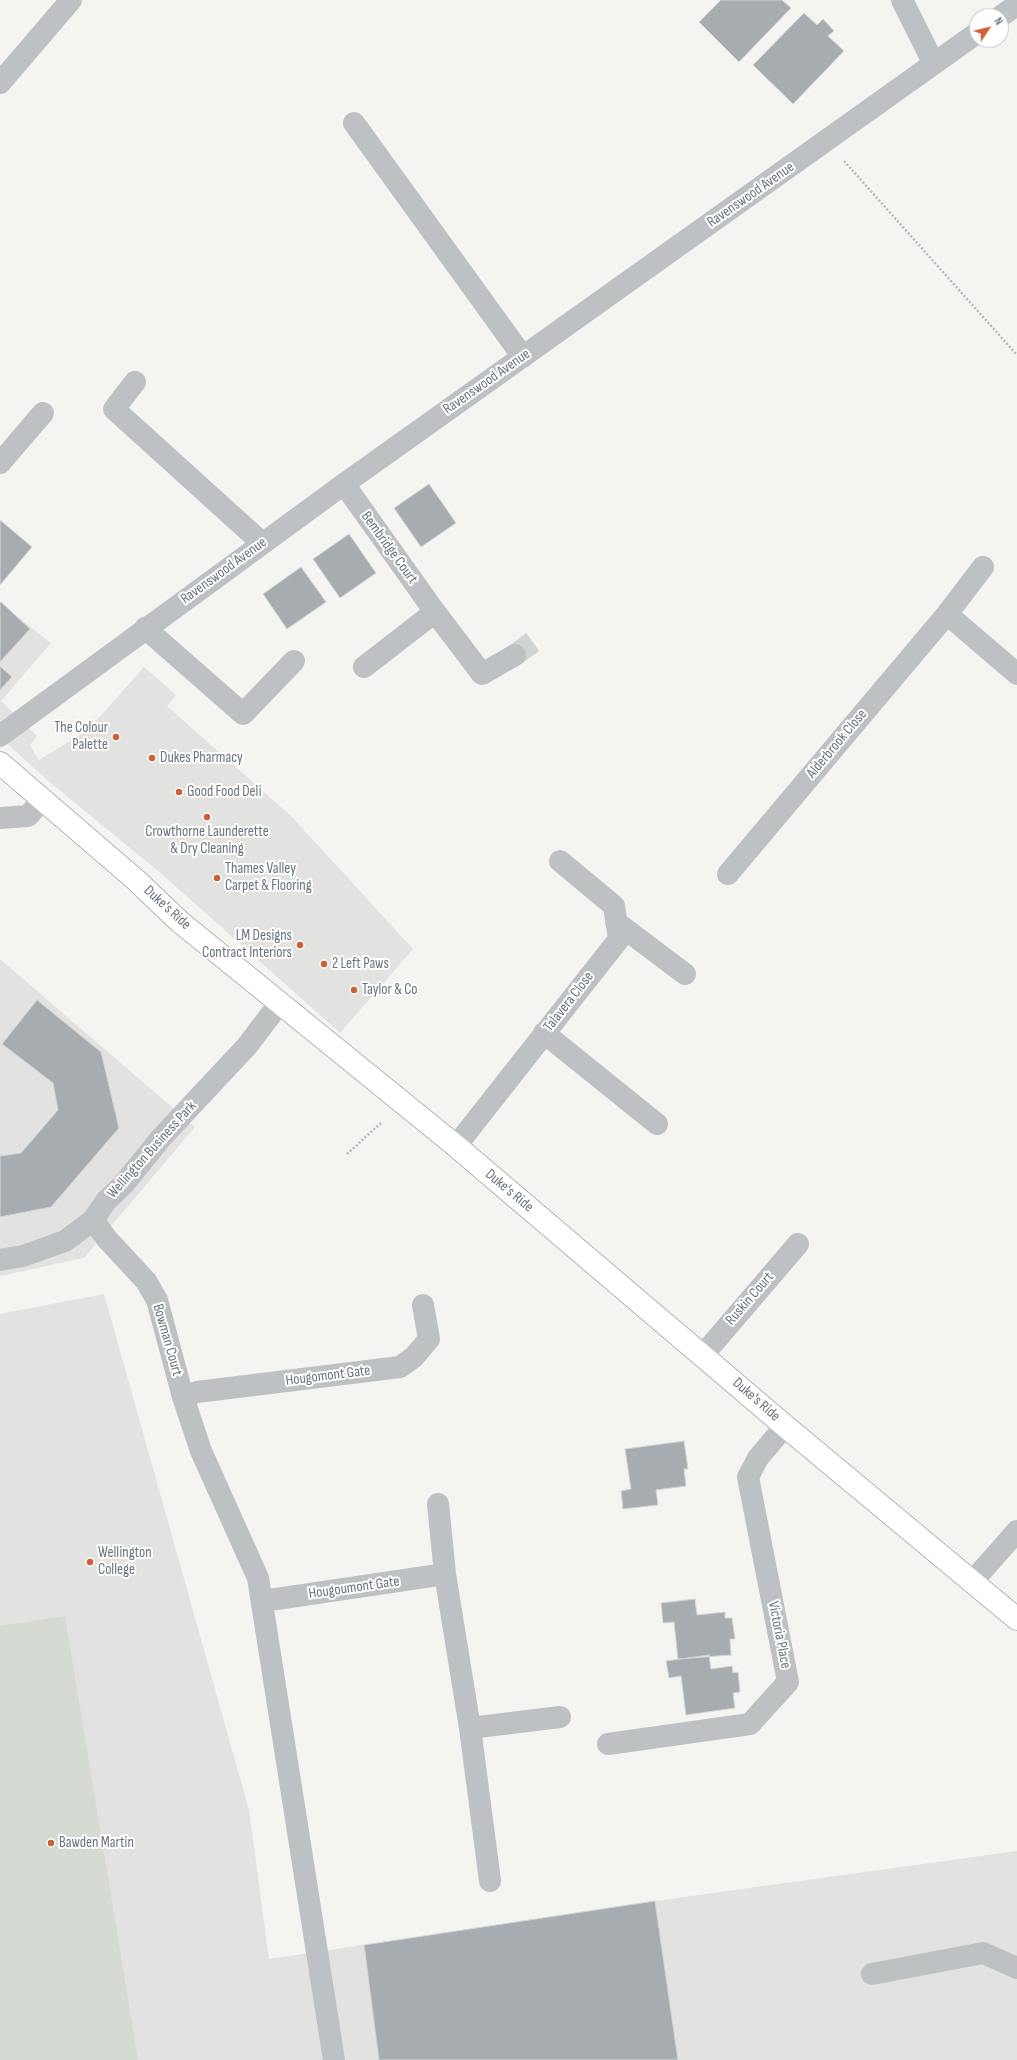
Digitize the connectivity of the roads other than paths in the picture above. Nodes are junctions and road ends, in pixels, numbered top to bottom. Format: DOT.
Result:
graph roads {
  1 [pos="71,0"];
  2 [pos="902,0"];
  3 [pos="969,39"];
  4 [pos="934,64"];
  5 [pos="0,83"];
  6 [pos="354,123"];
  7 [pos="523,357"];
  8 [pos="134,382"];
  9 [pos="43,413"];
  10 [pos="0,463"];
  11 [pos="344,484"];
  12 [pos="262,544"];
  13 [pos="984,567"];
  14 [pos="435,612"];
  15 [pos="946,614"];
  16 [pos="145,628"];
  17 [pos="515,656"];
  18 [pos="294,661"];
  19 [pos="364,667"];
  20 [pos="1017,674"];
  21 [pos="0,736"];
  22 [pos="0,763"];
  23 [pos="43,799"];
  24 [pos="0,818"];
  25 [pos="560,861"];
  26 [pos="728,874"];
  27 [pos="616,922"];
  28 [pos="686,974"];
  29 [pos="279,1004"];
  30 [pos="544,1033"];
  31 [pos="658,1124"];
  32 [pos="456,1146"];
  33 [pos="93,1220"];
  34 [pos="798,1244"];
  35 [pos="0,1260"];
  36 [pos="423,1305"];
  37 [pos="703,1355"];
  38 [pos="183,1397"];
  39 [pos="785,1426"];
  40 [pos="438,1504"];
  41 [pos="1017,1531"];
  42 [pos="445,1574"];
  43 [pos="972,1582"];
  44 [pos="263,1601"];
  45 [pos="1017,1619"];
  46 [pos="560,1717"];
  47 [pos="470,1728"];
  48 [pos="608,1744"];
  49 [pos="490,1881"];
  50 [pos="1017,1968"];
  51 [pos="872,1974"];
  52 [pos="334,2060"];
  1 -- 5 [label="street"];
  2 -- 4 [label="street"];
  3 -- 4 [label="street, Ravenswood Avenue"];
  4 -- 7 [label="street, Ravenswood Avenue"];
  6 -- 7 [label="street"];
  7 -- 11 [label="street, Ravenswood Avenue"];
  8 -- 12 [label="street"];
  9 -- 10 [label="street"];
  11 -- 12 [label="street, Ravenswood Avenue"];
  11 -- 14 [label="street, Bembridge Court"];
  12 -- 16 [label="street, Ravenswood Avenue"];
  13 -- 15 [label="street, Alderbrook Close"];
  14 -- 17 [label="street, Bembridge Court"];
  14 -- 19 [label="street"];
  15 -- 20 [label="street"];
  15 -- 26 [label="street, Alderbrook Close"];
  16 -- 18 [label="street"];
  16 -- 21 [label="street, Ravenswood Avenue"];
  22 -- 23 [label="main road, Duke's Ride"];
  23 -- 24 [label="street"];
  23 -- 29 [label="main road, Duke's Ride"];
  25 -- 27 [label="street, Talavera Close"];
  27 -- 28 [label="street"];
  27 -- 30 [label="street, Talavera Close"];
  29 -- 32 [label="main road, Duke's Ride"];
  29 -- 33 [label="street, Wellington Business Park"];
  30 -- 31 [label="street"];
  30 -- 32 [label="street, Talavera Close"];
  32 -- 37 [label="main road, Duke's Ride"];
  33 -- 35 [label="street, Wellington Business Park"];
  33 -- 38 [label="street, Bowman Court"];
  34 -- 37 [label="street, Ruskin Court"];
  36 -- 38 [label="street, Hougomont Gate"];
  37 -- 39 [label="main road, Duke's Ride"];
  38 -- 44 [label="street, Bowman Court"];
  39 -- 43 [label="main road, Duke's Ride"];
  39 -- 48 [label="street, Victoria Place"];
  40 -- 42 [label="street"];
  41 -- 43 [label="street"];
  42 -- 44 [label="street, Hougoumont Gate"];
  42 -- 47 [label="street"];
  43 -- 45 [label="main road, Duke's Ride"];
  44 -- 52 [label="street, Bowman Court"];
  46 -- 47 [label="street"];
  47 -- 49 [label="street"];
  50 -- 51 [label="street"];
}
